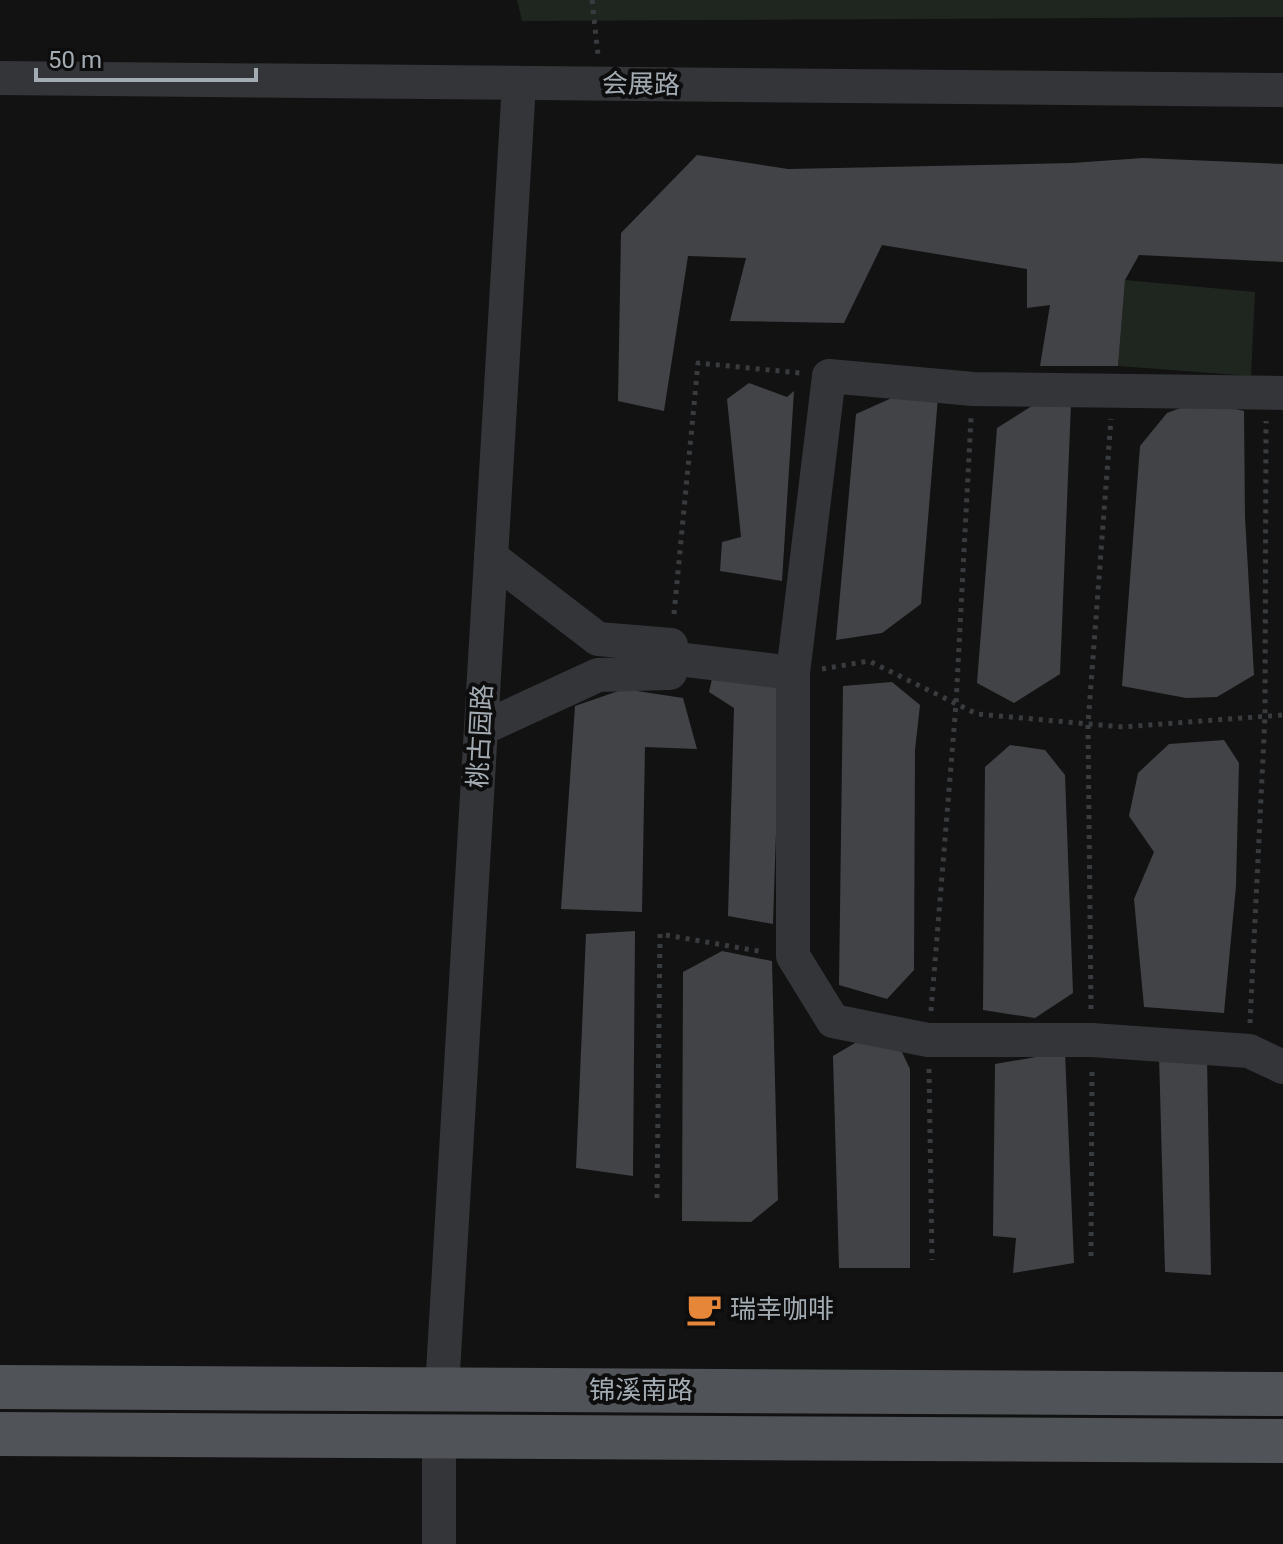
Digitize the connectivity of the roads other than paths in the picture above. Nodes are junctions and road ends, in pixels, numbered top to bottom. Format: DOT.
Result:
graph roads {
  1 [pos="0,78"];
  2 [pos="519,83"];
  3 [pos="1283,90"];
  4 [pos="1274,392"];
  5 [pos="491,557"];
  6 [pos="671,652"];
  7 [pos="793,673"];
  8 [pos="481,729"];
  9 [pos="1283,1067"];
  10 [pos="0,1387"];
  11 [pos="442,1389"];
  12 [pos="1283,1394"];
  13 [pos="0,1434"];
  14 [pos="439,1436"];
  15 [pos="1283,1441"];
  16 [pos="439,1544"];
  1 -- 2 [label="street, 会展路"];
  2 -- 3 [label="street, 会展路"];
  2 -- 5 [label="street, 桃古园路"];
  4 -- 7 [label="street"];
  5 -- 6 [label="street"];
  5 -- 8 [label="street, 桃古园路"];
  6 -- 7 [label="street"];
  6 -- 8 [label="street"];
  7 -- 9 [label="street"];
  8 -- 11 [label="street, 桃古园路"];
  10 -- 11 [label="main road, 锦溪南路"];
  11 -- 12 [label="main road, 锦溪南路"];
  13 -- 14 [label="main road, 锦溪南路"];
  14 -- 15 [label="main road, 锦溪南路"];
  14 -- 16 [label="street"];
}
